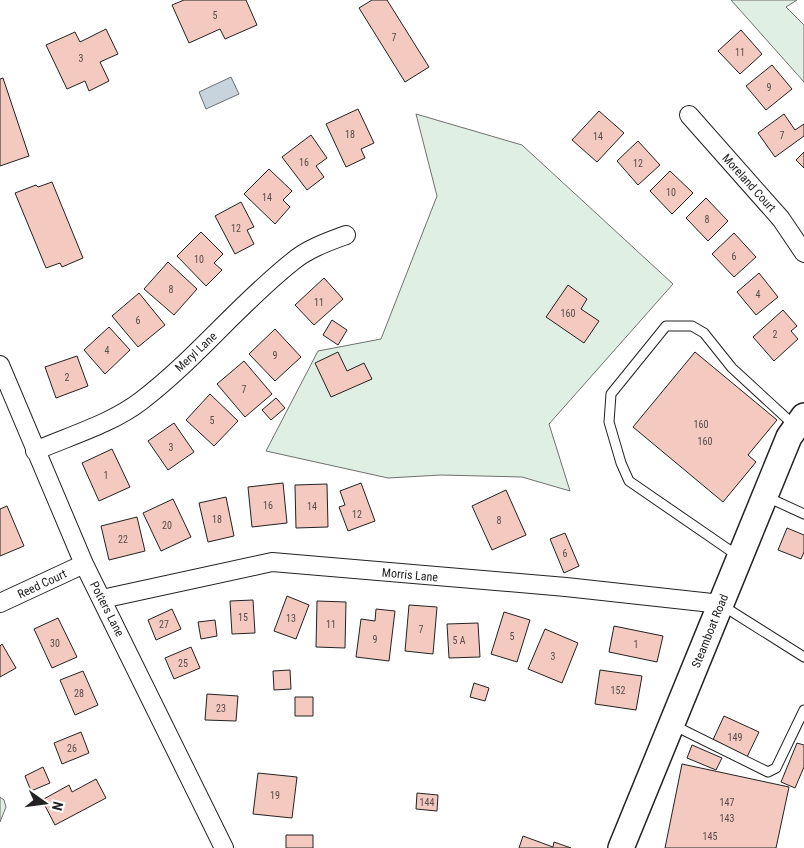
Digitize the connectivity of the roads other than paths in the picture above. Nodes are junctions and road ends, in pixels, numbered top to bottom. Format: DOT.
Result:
graph roads {
  1 [pos="689,115"];
  2 [pos="346,235"];
  3 [pos="804,254"];
  4 [pos="0,365"];
  5 [pos="800,422"];
  6 [pos="35,451"];
  7 [pos="765,496"];
  8 [pos="804,514"];
  9 [pos="740,557"];
  10 [pos="84,564"];
  11 [pos="102,599"];
  12 [pos="0,603"];
  13 [pos="721,604"];
  14 [pos="804,657"];
  15 [pos="804,710"];
  16 [pos="671,724"];
  17 [pos="224,848"];
  18 [pos="621,848"];
  1 -- 3 [label="street, Moreland Court"];
  2 -- 6 [label="street, Meryl Lane"];
  4 -- 6 [label="street, Potters Lane"];
  5 -- 7 [label="street, Steamboat Road"];
  5 -- 9 [label="lane"];
  6 -- 10 [label="street, Potters Lane"];
  7 -- 8 [label="lane"];
  7 -- 9 [label="street, Steamboat Road"];
  9 -- 13 [label="street, Steamboat Road"];
  10 -- 11 [label="street, Potters Lane"];
  10 -- 12 [label="street, Reed Court"];
  11 -- 13 [label="street, Morris Lane"];
  11 -- 17 [label="street, Potters Lane"];
  13 -- 14 [label="lane"];
  13 -- 16 [label="street, Steamboat Road"];
  15 -- 16 [label="lane"];
  16 -- 18 [label="street, Steamboat Road"];
}
